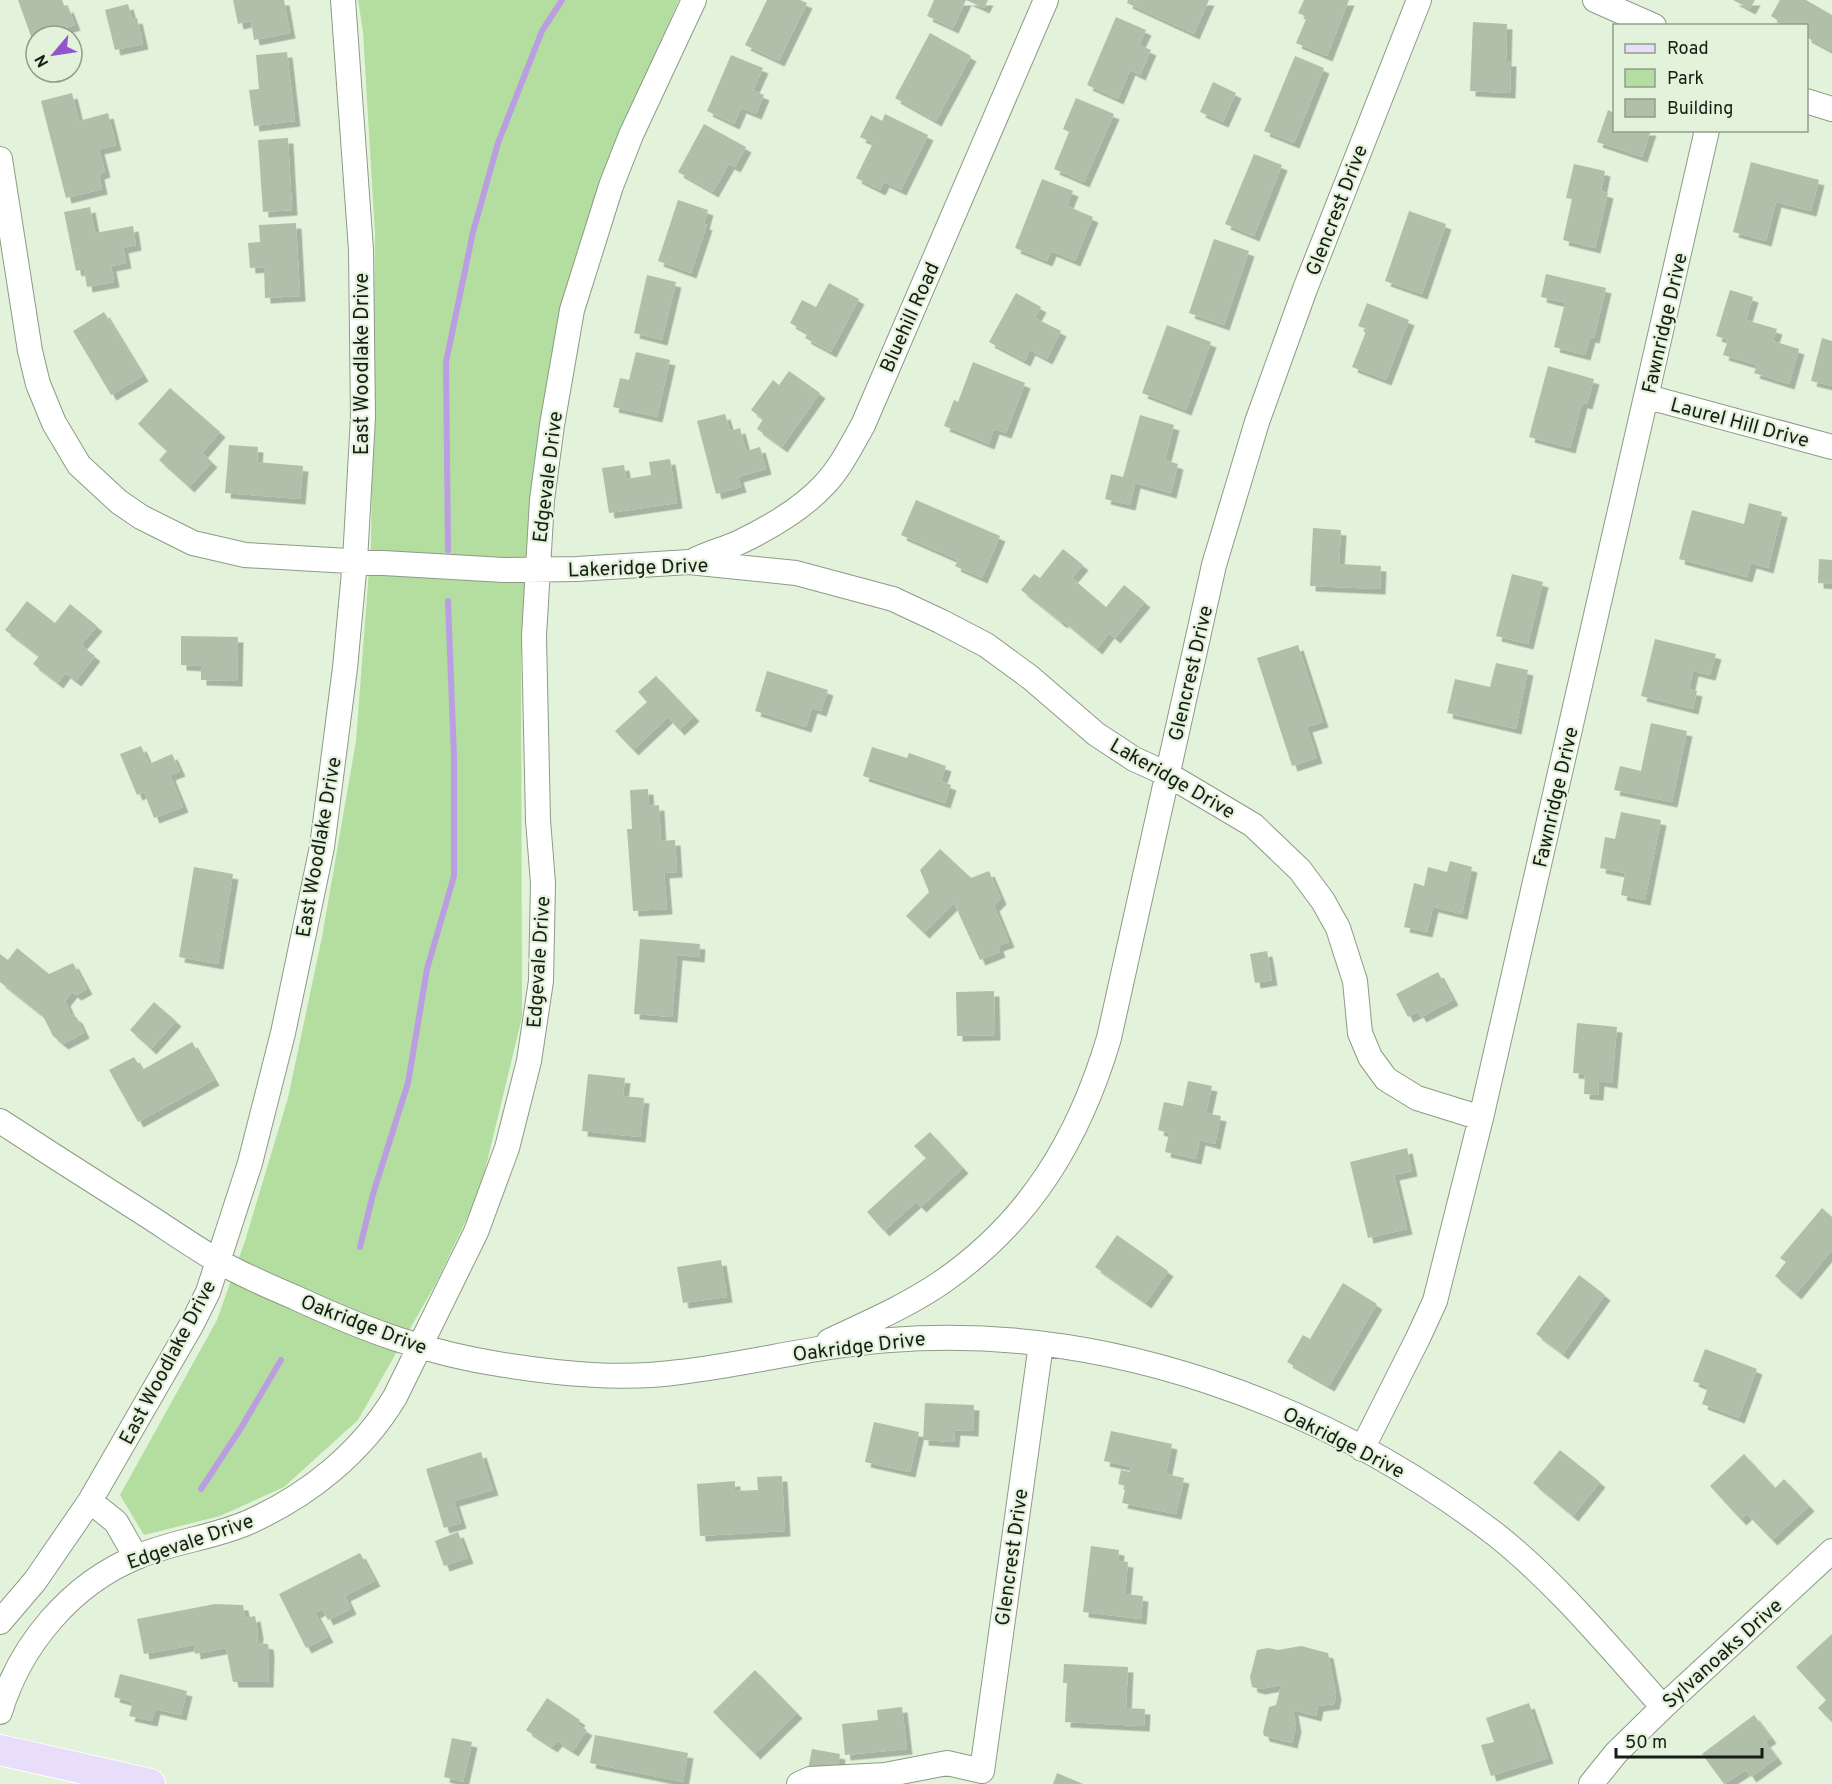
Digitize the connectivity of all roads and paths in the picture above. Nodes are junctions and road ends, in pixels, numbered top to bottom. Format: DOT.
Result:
graph roads {
  1 [pos="343,0"];
  2 [pos="694,0"];
  3 [pos="1046,0"];
  4 [pos="1419,0"];
  5 [pos="1595,0"];
  6 [pos="1649,24"];
  7 [pos="1808,102"];
  8 [pos="1832,109"];
  9 [pos="1707,132"];
  10 [pos="0,159"];
  11 [pos="1647,397"];
  12 [pos="1832,447"];
  13 [pos="355,561"];
  14 [pos="689,562"];
  15 [pos="537,570"];
  16 [pos="1167,774"];
  17 [pos="1481,1118"];
  18 [pos="0,1121"];
  19 [pos="219,1262"];
  20 [pos="1041,1344"];
  21 [pos="419,1348"];
  22 [pos="814,1349"];
  23 [pos="1362,1449"];
  24 [pos="90,1501"];
  25 [pos="1832,1551"];
  26 [pos="136,1557"];
  27 [pos="0,1622"];
  28 [pos="1663,1707"];
  29 [pos="0,1712"];
  30 [pos="0,1750"];
  31 [pos="150,1784"];
  32 [pos="799,1784"];
  33 [pos="1591,1784"];
  1 -- 13 [label="street, East Woodlake Drive"];
  2 -- 15 [label="street, Edgevale Drive"];
  3 -- 14 [label="street, Bluehill Road"];
  4 -- 16 [label="street, Glencrest Drive"];
  5 -- 6 [label="street"];
  7 -- 8 [label="street"];
  9 -- 11 [label="street, Fawnridge Drive"];
  10 -- 13 [label="street, Lakeridge Drive"];
  11 -- 12 [label="street, Laurel Hill Drive"];
  11 -- 17 [label="street, Fawnridge Drive"];
  13 -- 15 [label="street, Lakeridge Drive"];
  13 -- 19 [label="street, East Woodlake Drive"];
  14 -- 15 [label="street, Lakeridge Drive"];
  14 -- 16 [label="street, Lakeridge Drive"];
  15 -- 21 [label="street, Edgevale Drive"];
  16 -- 17 [label="street, Lakeridge Drive"];
  16 -- 22 [label="street, Glencrest Drive"];
  17 -- 23 [label="street, Fawnridge Drive"];
  18 -- 19 [label="street, Oakridge Drive"];
  19 -- 21 [label="street, Oakridge Drive"];
  19 -- 24 [label="street, East Woodlake Drive"];
  20 -- 22 [label="street, Oakridge Drive"];
  20 -- 23 [label="street, Oakridge Drive"];
  20 -- 32 [label="street, Glencrest Drive"];
  21 -- 22 [label="street, Oakridge Drive"];
  21 -- 26 [label="street, Edgevale Drive"];
  23 -- 28 [label="street, Oakridge Drive"];
  24 -- 26 [label="street"];
  24 -- 27 [label="street, East Woodlake Drive"];
  25 -- 28 [label="street, Sylvanoaks Drive"];
  26 -- 29 [label="street, Edgevale Drive"];
  28 -- 33 [label="street, Sylvanoaks Drive"];
  30 -- 31 [label="main road"];
}
